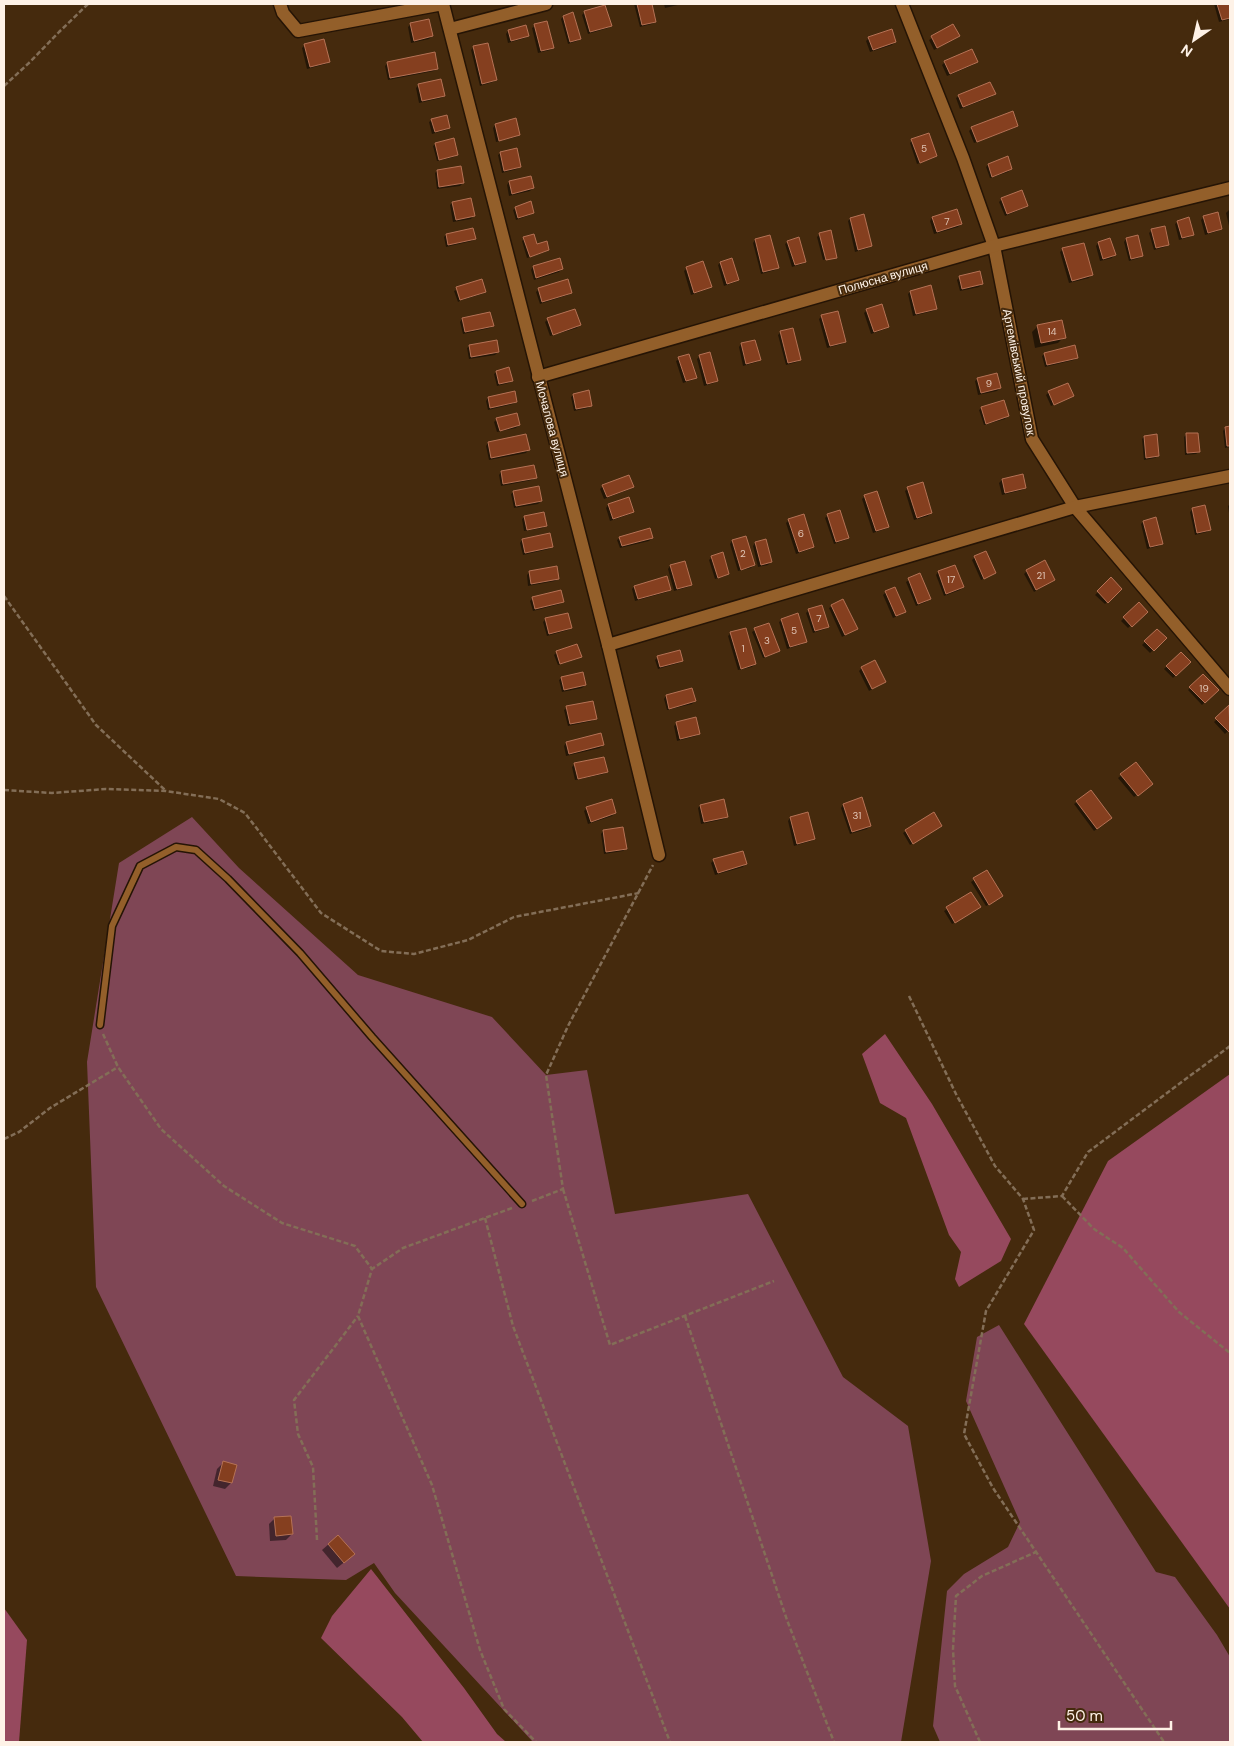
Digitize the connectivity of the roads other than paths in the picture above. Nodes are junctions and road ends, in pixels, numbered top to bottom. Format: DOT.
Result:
graph roads {
  1 [pos="280,4"];
  2 [pos="443,4"];
  3 [pos="546,4"];
  4 [pos="902,4"];
  5 [pos="450,30"];
  6 [pos="1230,188"];
  7 [pos="994,246"];
  8 [pos="538,377"];
  9 [pos="1230,476"];
  10 [pos="1076,507"];
  11 [pos="608,645"];
  12 [pos="1230,689"];
  13 [pos="659,855"];
  14 [pos="100,1025"];
  15 [pos="522,1204"];
  1 -- 2 [label="street"];
  2 -- 5 [label="street, Мочалова вулиця"];
  3 -- 5 [label="street"];
  4 -- 7 [label="street, Артемівський провулок"];
  5 -- 8 [label="street, Мочалова вулиця"];
  6 -- 7 [label="street, Полюсна вулиця"];
  7 -- 8 [label="street, Полюсна вулиця"];
  7 -- 10 [label="street, Артемівський провулок"];
  8 -- 11 [label="street, Мочалова вулиця"];
  9 -- 10 [label="street"];
  10 -- 11 [label="street"];
  10 -- 12 [label="street, Артемівський провулок"];
  11 -- 13 [label="street, Мочалова вулиця"];
  14 -- 15 [label="lane"];
}
